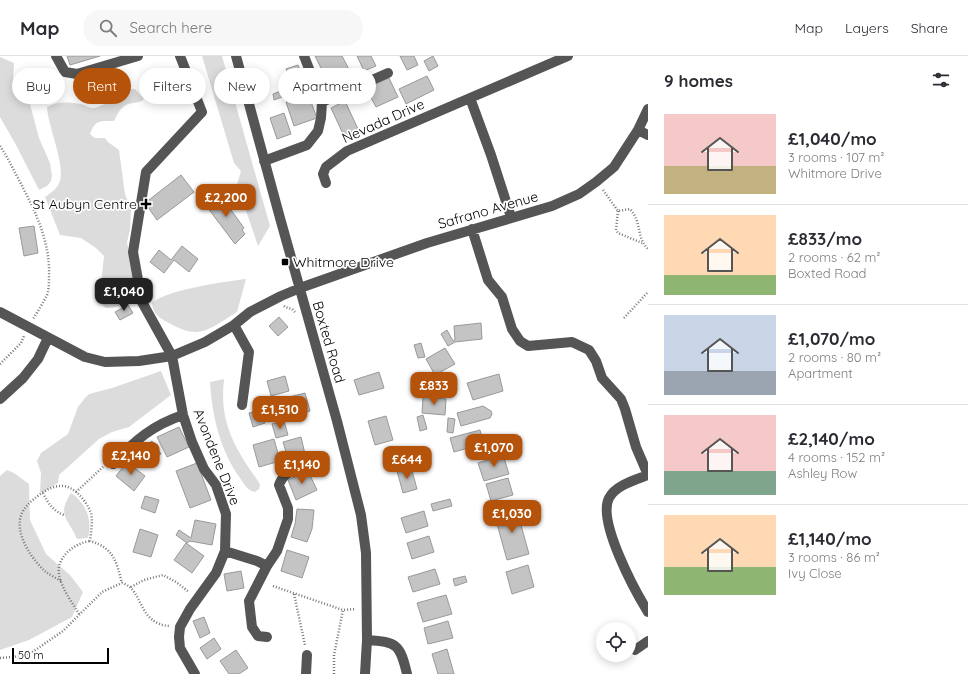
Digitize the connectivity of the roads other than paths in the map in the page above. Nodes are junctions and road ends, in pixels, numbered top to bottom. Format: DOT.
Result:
graph roads {
  1 [pos="56,56"];
  2 [pos="138,56"];
  3 [pos="180,56"];
  4 [pos="236,56"];
  5 [pos="304,56"];
  6 [pos="568,56"];
  7 [pos="309,68"];
  8 [pos="388,73"];
  9 [pos="376,78"];
  10 [pos="470,98"];
  11 [pos="322,104"];
  12 [pos="648,110"];
  13 [pos="638,130"];
  14 [pos="648,135"];
  15 [pos="264,161"];
  16 [pos="326,183"];
  17 [pos="511,217"];
  18 [pos="472,229"];
  19 [pos="300,288"];
  20 [pos="0,312"];
  21 [pos="234,325"];
  22 [pos="48,338"];
  23 [pos="172,356"];
  24 [pos="0,399"];
  25 [pos="242,405"];
  26 [pos="183,415"];
  27 [pos="113,464"];
  28 [pos="307,467"];
  29 [pos="648,475"];
  30 [pos="225,551"];
  31 [pos="267,566"];
  32 [pos="648,612"];
  33 [pos="267,637"];
  34 [pos="367,640"];
  35 [pos="648,641"];
  36 [pos="636,649"];
  37 [pos="307,654"];
  38 [pos="194,674"];
  39 [pos="306,674"];
  40 [pos="365,674"];
  41 [pos="407,674"];
  1 -- 2 [label="street"];
  3 -- 23 [label="street, Avondene Drive"];
  4 -- 15 [label="street, Boxted Road"];
  5 -- 7 [label="street"];
  6 -- 10 [label="street, Nevada Drive"];
  8 -- 9 [label="street"];
  10 -- 16 [label="street, Nevada Drive"];
  10 -- 17 [label="street"];
  11 -- 15 [label="street"];
  12 -- 13 [label="street, Safrano Avenue"];
  13 -- 14 [label="street"];
  13 -- 17 [label="street, Safrano Avenue"];
  15 -- 19 [label="street, Boxted Road"];
  17 -- 18 [label="street, Safrano Avenue"];
  18 -- 19 [label="street, Safrano Avenue"];
  18 -- 29 [label="street"];
  19 -- 21 [label="street"];
  19 -- 34 [label="street, Boxted Road"];
  20 -- 22 [label="street"];
  21 -- 23 [label="street"];
  21 -- 25 [label="street"];
  22 -- 23 [label="street"];
  22 -- 24 [label="street"];
  23 -- 26 [label="street, Avondene Drive"];
  26 -- 27 [label="street"];
  26 -- 30 [label="street, Avondene Drive"];
  28 -- 31 [label="street"];
  29 -- 32 [label="street"];
  30 -- 31 [label="street"];
  30 -- 38 [label="street, Avondene Drive"];
  31 -- 33 [label="street"];
  34 -- 40 [label="street, Boxted Road"];
  34 -- 41 [label="street"];
  35 -- 36 [label="street"];
  37 -- 39 [label="street"];
}
